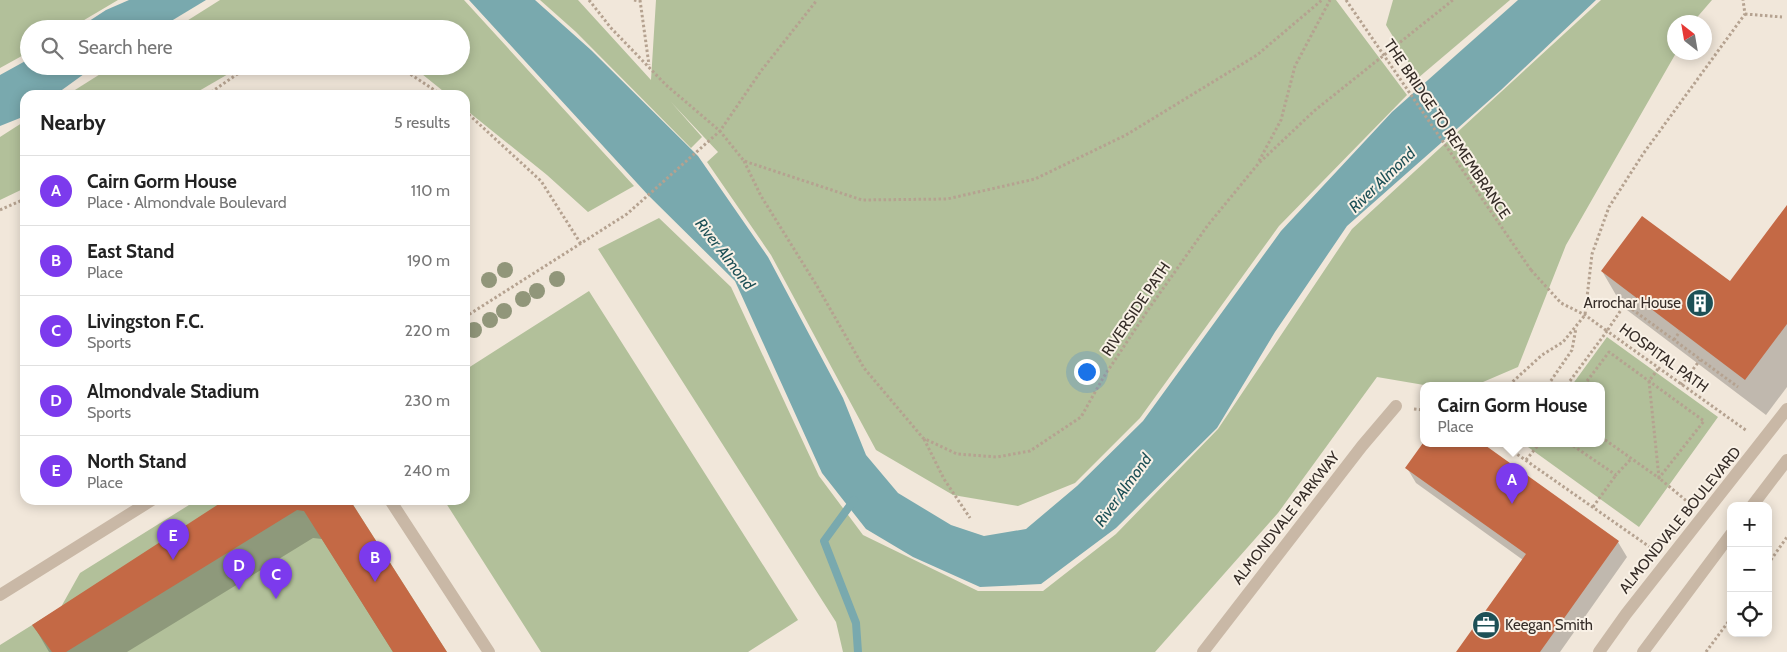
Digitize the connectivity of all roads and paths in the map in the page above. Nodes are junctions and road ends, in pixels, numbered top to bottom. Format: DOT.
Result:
graph roads {
  1 [pos="589,0"];
  2 [pos="634,0"];
  3 [pos="817,0"];
  4 [pos="1322,0"];
  5 [pos="1330,0"];
  6 [pos="1346,0"];
  7 [pos="1453,0"];
  8 [pos="1743,0"];
  9 [pos="639,1"];
  10 [pos="1745,14"];
  11 [pos="1782,17"];
  12 [pos="649,66"];
  13 [pos="236,75"];
  14 [pos="412,75"];
  15 [pos="215,90"];
  16 [pos="434,90"];
  17 [pos="470,115"];
  18 [pos="720,131"];
  19 [pos="744,161"];
  20 [pos="1258,164"];
  21 [pos="20,200"];
  22 [pos="0,210"];
  23 [pos="580,244"];
  24 [pos="470,313"];
  25 [pos="1584,315"];
  26 [pos="1577,328"];
  27 [pos="1607,331"];
  28 [pos="1680,331"];
  29 [pos="1674,340"];
  30 [pos="1700,360"];
  31 [pos="1658,369"];
  32 [pos="1649,381"];
  33 [pos="1512,382"];
  34 [pos="1550,382"];
  35 [pos="1569,382"];
  36 [pos="1586,382"];
  37 [pos="1681,385"];
  38 [pos="1738,387"];
  39 [pos="1396,406"];
  40 [pos="1787,409"];
  41 [pos="923,438"];
  42 [pos="1605,440"];
  43 [pos="1762,442"];
  44 [pos="1511,447"];
  45 [pos="1537,447"];
  46 [pos="1575,447"];
  47 [pos="1631,459"];
  48 [pos="1526,460"];
  49 [pos="1787,460"];
  50 [pos="1616,475"];
  51 [pos="1658,478"];
  52 [pos="1755,502"];
  53 [pos="144,505"];
  54 [pos="393,505"];
  55 [pos="1593,507"];
  56 [pos="1704,515"];
  57 [pos="970,518"];
  58 [pos="1787,537"];
  59 [pos="1727,539"];
  60 [pos="1772,558"];
  61 [pos="1669,560"];
  62 [pos="0,595"];
  63 [pos="1727,623"];
  64 [pos="489,652"];
  65 [pos="1203,652"];
  66 [pos="1598,652"];
  67 [pos="1643,652"];
  68 [pos="1706,652"];
  1 -- 12 [label="path, RIVERSIDE PATH"];
  2 -- 9 [label="path"];
  3 -- 18 [label="path"];
  4 -- 19 [label="path"];
  5 -- 20 [label="path"];
  6 -- 25 [label="path, THE BRIDGE TO REMEMBRANCE, bridge"];
  7 -- 20 [label="path, RIVERSIDE PATH"];
  8 -- 10 [label="path"];
  9 -- 12 [label="path"];
  10 -- 11 [label="path"];
  10 -- 25 [label="path"];
  12 -- 18 [label="path, RIVERSIDE PATH"];
  13 -- 15 [label="path"];
  14 -- 16 [label="path"];
  17 -- 23 [label="path"];
  18 -- 19 [label="path, RIVERSIDE PATH"];
  18 -- 23 [label="path"];
  19 -- 41 [label="path, RIVERSIDE PATH"];
  20 -- 41 [label="path, RIVERSIDE PATH"];
  21 -- 22 [label="path"];
  23 -- 24 [label="path"];
  25 -- 26 [label="path"];
  25 -- 27 [label="path"];
  26 -- 33 [label="path"];
  26 -- 34 [label="path"];
  27 -- 29 [label="path"];
  27 -- 31 [label="path, HOSPITAL PATH"];
  27 -- 35 [label="path, HOSPITAL PATH"];
  28 -- 29 [label="path"];
  29 -- 30 [label="path"];
  30 -- 37 [label="path"];
  30 -- 38 [label="path"];
  31 -- 32 [label="path"];
  31 -- 37 [label="path, HOSPITAL PATH"];
  32 -- 36 [label="path"];
  32 -- 51 [label="path"];
  32 -- 51 [label="path"];
  37 -- 43 [label="path, HOSPITAL PATH"];
  39 -- 65 [label="street, ALMONDVALE PARKWAY"];
  40 -- 43 [label="street, ALMONDVALE BOULEVARD"];
  41 -- 57 [label="path"];
  42 -- 47 [label="path"];
  43 -- 56 [label="street, ALMONDVALE BOULEVARD"];
  44 -- 48 [label="path"];
  45 -- 48 [label="path"];
  46 -- 50 [label="path"];
  47 -- 50 [label="path"];
  47 -- 51 [label="path"];
  48 -- 55 [label="path"];
  49 -- 52 [label="street"];
  50 -- 55 [label="path"];
  51 -- 56 [label="path"];
  53 -- 62 [label="street"];
  54 -- 64 [label="street"];
  55 -- 61 [label="path"];
  56 -- 61 [label="street, ALMONDVALE BOULEVARD"];
  58 -- 60 [label="path"];
  59 -- 67 [label="street"];
  61 -- 66 [label="street, ALMONDVALE BOULEVARD"];
  63 -- 68 [label="path"];
}
